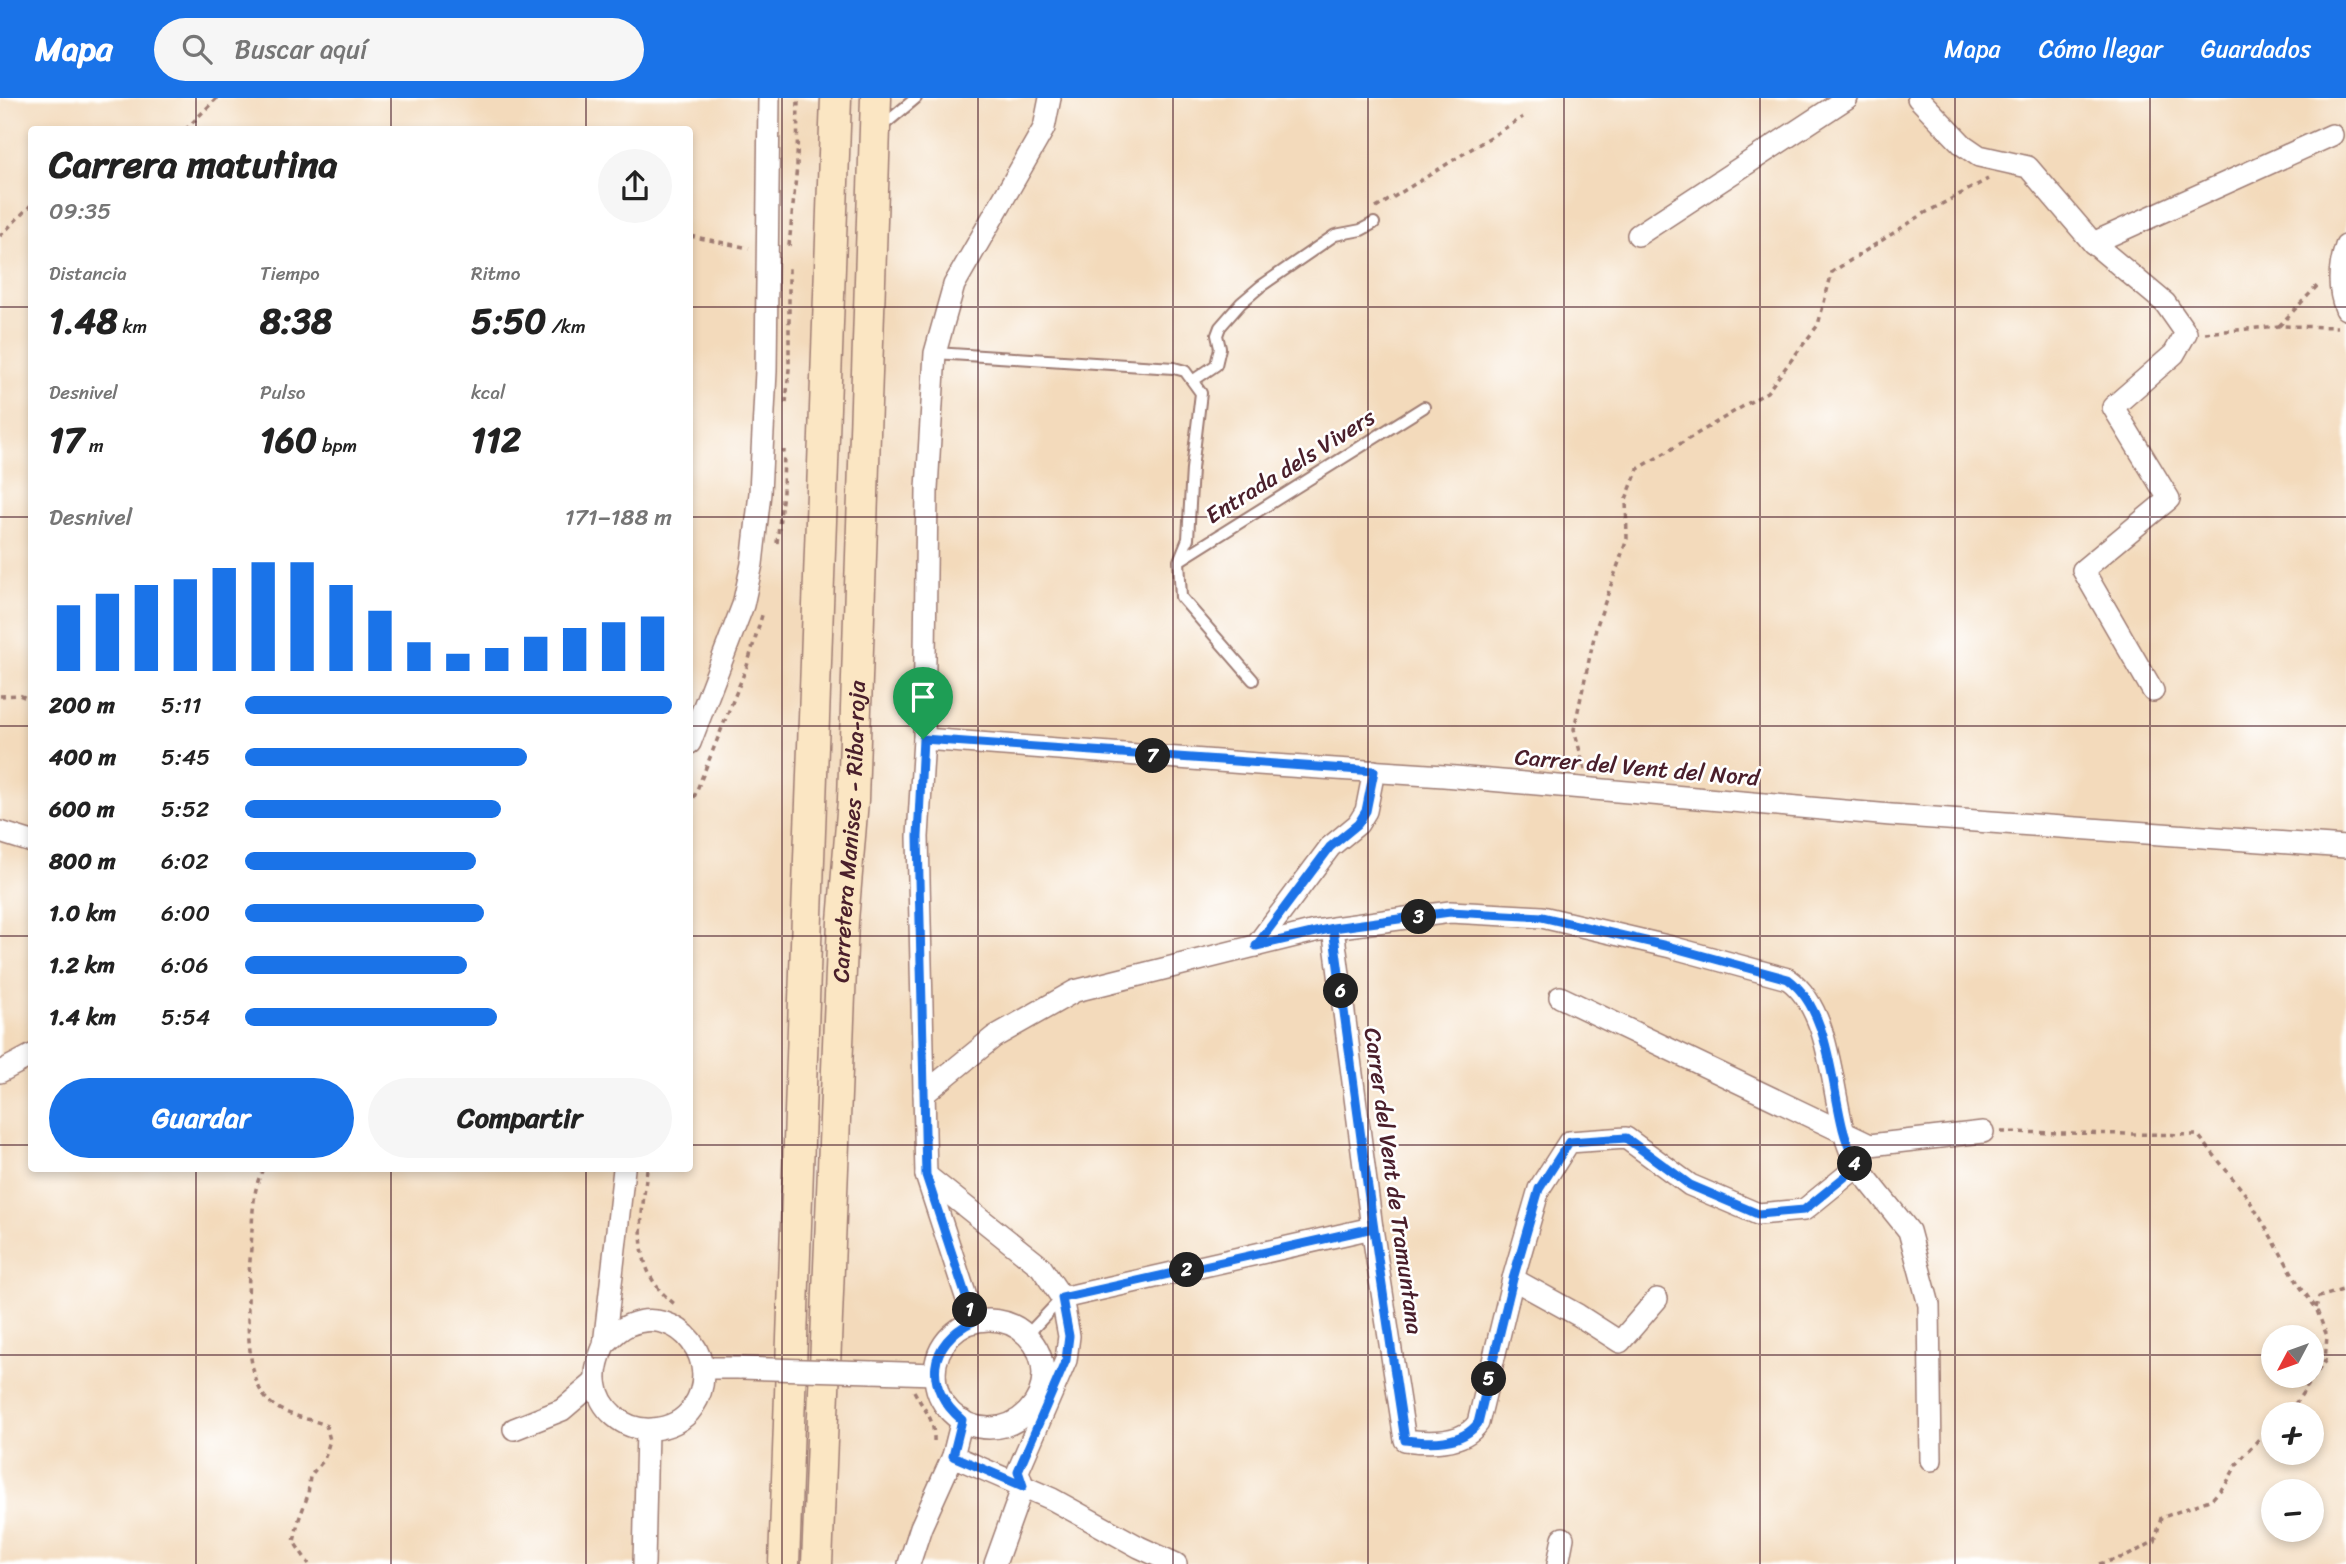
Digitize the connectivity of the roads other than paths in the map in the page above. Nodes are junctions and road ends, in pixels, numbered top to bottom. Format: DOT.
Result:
graph roads {
  1 [pos="769,98"];
  2 [pos="836,98"];
  3 [pos="876,98"];
  4 [pos="916,98"];
  5 [pos="1050,98"];
  6 [pos="1847,98"];
  7 [pos="1918,98"];
  8 [pos="875,132"];
  9 [pos="2332,135"];
  10 [pos="1374,223"];
  11 [pos="1638,235"];
  12 [pos="2093,243"];
  13 [pos="2343,254"];
  14 [pos="2346,309"];
  15 [pos="934,353"];
  16 [pos="1194,380"];
  17 [pos="1424,407"];
  18 [pos="1179,561"];
  19 [pos="1252,680"];
  20 [pos="2153,691"];
  21 [pos="693,735"];
  22 [pos="923,739"];
  23 [pos="1374,771"];
  24 [pos="0,832"];
  25 [pos="28,841"];
  26 [pos="2346,847"];
  27 [pos="1333,928"];
  28 [pos="1256,946"];
  29 [pos="1560,998"];
  30 [pos="28,1057"];
  31 [pos="0,1072"];
  32 [pos="924,1094"];
  33 [pos="1843,1132"];
  34 [pos="1983,1132"];
  35 [pos="1856,1165"];
  36 [pos="624,1172"];
  37 [pos="926,1175"];
  38 [pos="1373,1228"];
  39 [pos="1513,1279"];
  40 [pos="1062,1298"];
  41 [pos="1657,1299"];
  42 [pos="974,1321"];
  43 [pos="1027,1335"];
  44 [pos="604,1345"];
  45 [pos="704,1368"];
  46 [pos="935,1374"];
  47 [pos="596,1381"];
  48 [pos="962,1420"];
  49 [pos="514,1429"];
  50 [pos="648,1430"];
  51 [pos="943,1452"];
  52 [pos="1931,1460"];
  53 [pos="1023,1486"];
  54 [pos="1563,1538"];
  55 [pos="644,1564"];
  56 [pos="784,1564"];
  57 [pos="817,1564"];
  58 [pos="909,1564"];
  59 [pos="995,1564"];
  60 [pos="1176,1564"];
  61 [pos="1558,1564"];
  1 -- 21 [label="street"];
  2 -- 56 [label="main road, Carretera Manises - Riba-roja"];
  3 -- 8 [label="main road, Carretera Manises - Riba-roja"];
  4 -- 8 [label="lane"];
  5 -- 15 [label="street"];
  6 -- 11 [label="street"];
  7 -- 12 [label="street"];
  8 -- 57 [label="main road, Carretera Manises - Riba-roja"];
  9 -- 12 [label="street"];
  10 -- 16 [label="lane"];
  12 -- 20 [label="street"];
  13 -- 14 [label="street"];
  15 -- 16 [label="lane"];
  15 -- 22 [label="street"];
  16 -- 18 [label="lane"];
  17 -- 18 [label="lane, Entrada dels Vivers"];
  18 -- 19 [label="lane"];
  22 -- 23 [label="street, Carrer del Vent del Nord"];
  22 -- 32 [label="street"];
  23 -- 26 [label="street, Carrer del Vent del Nord"];
  23 -- 28 [label="street"];
  24 -- 25 [label="street"];
  27 -- 28 [label="street"];
  27 -- 33 [label="street"];
  27 -- 38 [label="street, Carrer del Vent de Tramuntana"];
  28 -- 32 [label="street"];
  29 -- 33 [label="street"];
  30 -- 31 [label="street"];
  32 -- 37 [label="street"];
  33 -- 34 [label="street"];
  33 -- 35 [label="street"];
  35 -- 39 [label="street"];
  35 -- 52 [label="street"];
  36 -- 44 [label="street"];
  37 -- 40 [label="street"];
  37 -- 42 [label="street"];
  38 -- 39 [label="street, Carrer del Vent de Tramuntana"];
  38 -- 40 [label="street"];
  39 -- 41 [label="street"];
  40 -- 43 [label="lane"];
  40 -- 53 [label="street"];
  42 -- 43 [label="street"];
  42 -- 46 [label="street"];
  43 -- 48 [label="street"];
  44 -- 45 [label="street"];
  44 -- 47 [label="street"];
  45 -- 46 [label="street, bridge"];
  45 -- 50 [label="street"];
  46 -- 48 [label="street"];
  47 -- 49 [label="street"];
  47 -- 50 [label="street"];
  48 -- 51 [label="street"];
  50 -- 55 [label="street"];
  51 -- 53 [label="street"];
  51 -- 58 [label="street"];
  53 -- 59 [label="street"];
  53 -- 60 [label="street"];
  54 -- 61 [label="street"];
}
